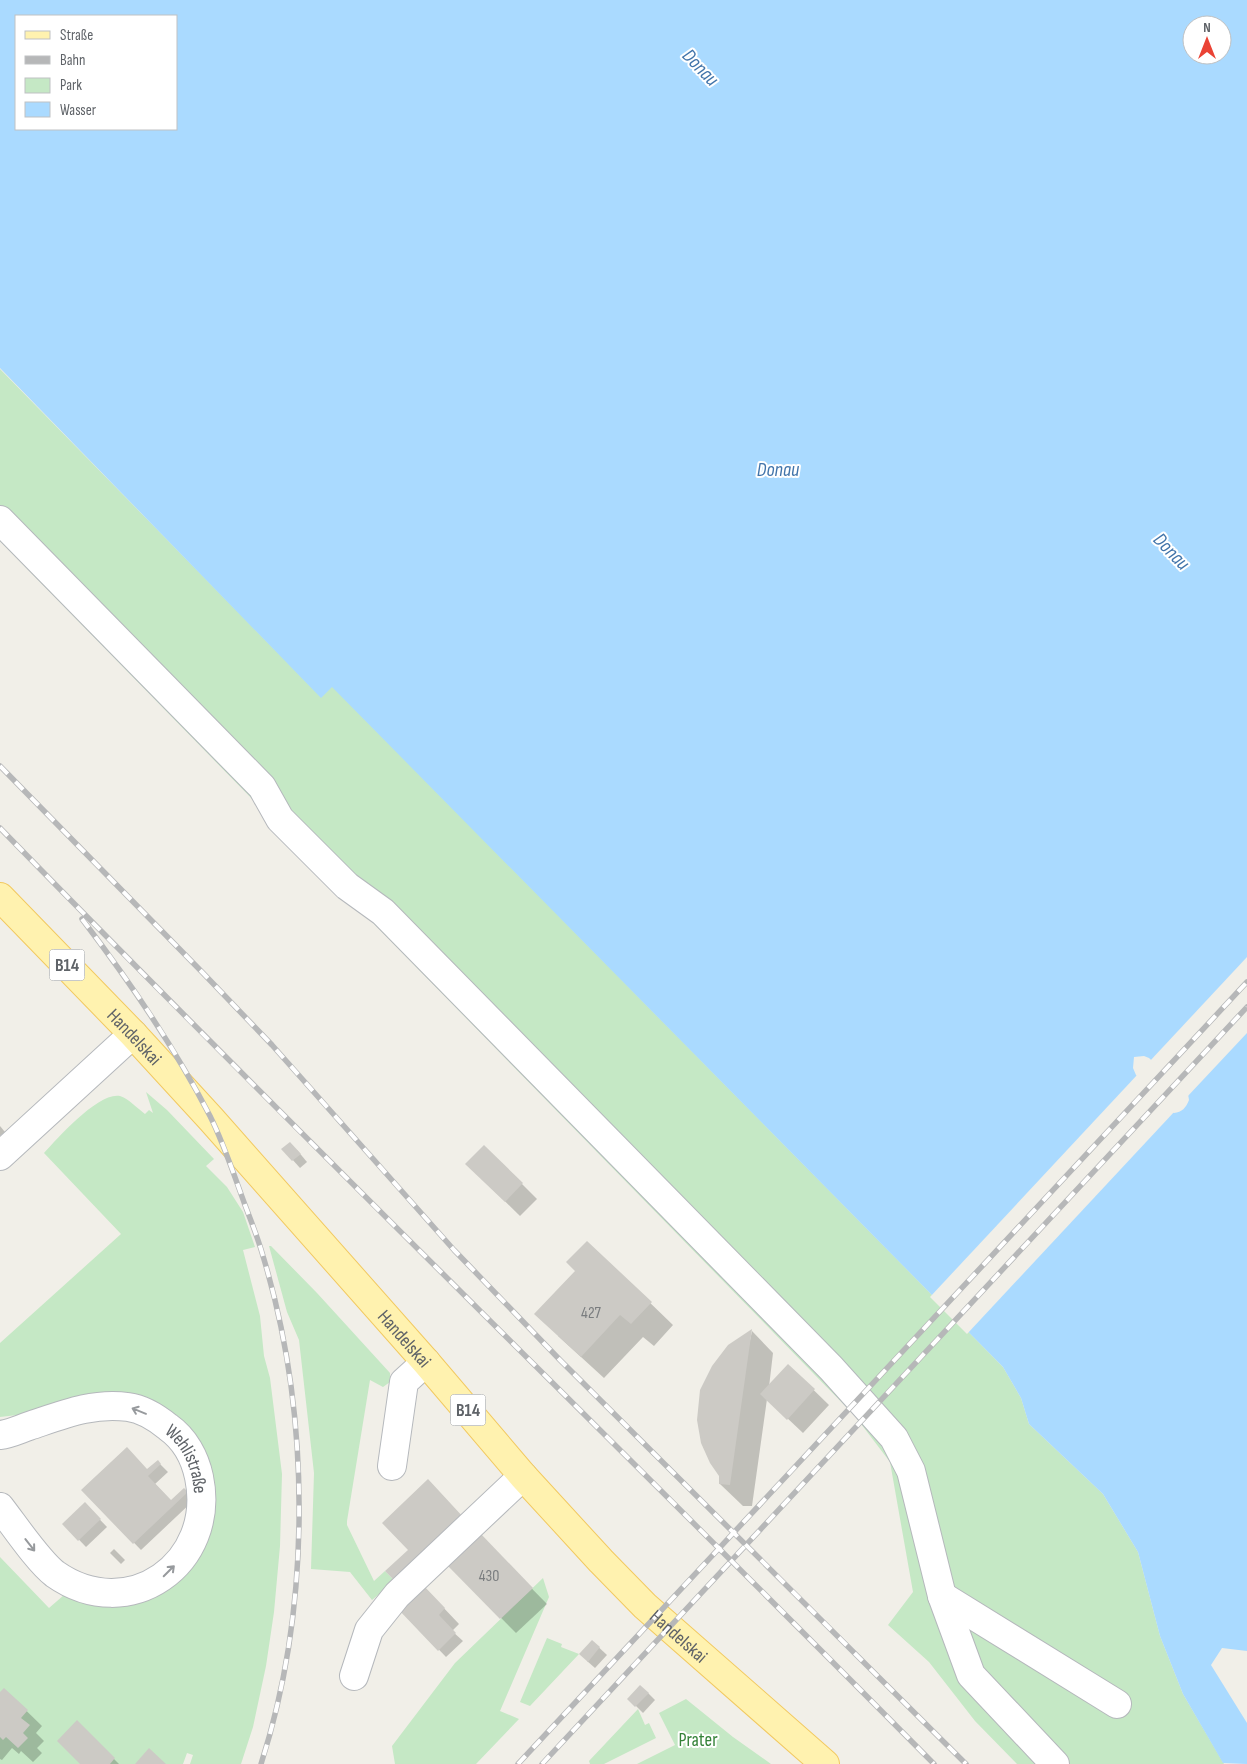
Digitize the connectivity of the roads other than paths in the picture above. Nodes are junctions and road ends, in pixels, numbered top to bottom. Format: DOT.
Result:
graph roads {
  1 [pos="0,520"];
  2 [pos="0,897"];
  3 [pos="133,1034"];
  4 [pos="0,1156"];
  5 [pos="426,1362"];
  6 [pos="0,1435"];
  7 [pos="392,1466"];
  8 [pos="523,1476"];
  9 [pos="0,1507"];
  10 [pos="942,1596"];
  11 [pos="354,1676"];
  12 [pos="1117,1704"];
  13 [pos="825,1764"];
  14 [pos="1054,1764"];
  1 -- 10 [label="street"];
  2 -- 3 [label="main road, Handelskai / B14"];
  3 -- 4 [label="street"];
  3 -- 5 [label="main road, Handelskai / B14"];
  5 -- 7 [label="street"];
  5 -- 8 [label="main road, Handelskai / B14"];
  9 -- 6 [label="street, Wehlistraße, one-way"];
  8 -- 11 [label="street"];
  8 -- 13 [label="main road, Handelskai / B14"];
  10 -- 12 [label="street"];
  10 -- 14 [label="street"];
}
